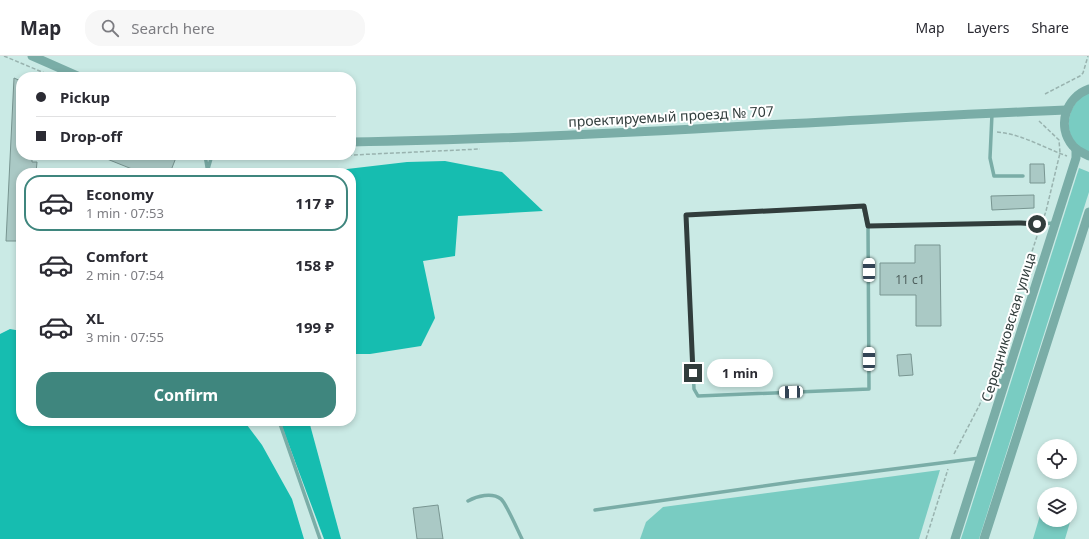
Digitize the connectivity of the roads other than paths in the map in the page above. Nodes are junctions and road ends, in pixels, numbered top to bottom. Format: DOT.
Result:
graph roads {
  1 [pos="32,56"];
  2 [pos="69,72"];
  3 [pos="1089,88"];
  4 [pos="1066,110"];
  5 [pos="992,113"];
  6 [pos="356,142"];
  7 [pos="1076,150"];
  8 [pos="1089,156"];
  9 [pos="1022,176"];
  10 [pos="1089,212"];
  11 [pos="1055,223"];
  12 [pos="868,226"];
  13 [pos="991,378"];
  14 [pos="1005,382"];
  15 [pos="281,426"];
  16 [pos="981,458"];
  17 [pos="468,501"];
  18 [pos="595,510"];
  19 [pos="320,539"];
  20 [pos="522,539"];
  21 [pos="955,539"];
  22 [pos="984,539"];
  1 -- 2 [label="street"];
  3 -- 4 [label="street"];
  4 -- 5 [label="street"];
  4 -- 7 [label="street"];
  5 -- 6 [label="street, проектируемый проезд № 707"];
  5 -- 9 [label="lane"];
  7 -- 8 [label="street"];
  7 -- 11 [label="street, Середниковская улица"];
  10 -- 22 [label="street"];
  11 -- 12 [label="lane"];
  11 -- 14 [label="street, Середниковская улица"];
  12 -- 12 [label="lane"];
  13 -- 14 [label="lane"];
  14 -- 16 [label="street, Середниковская улица"];
  15 -- 19 [label="lane"];
  16 -- 18 [label="lane"];
  16 -- 21 [label="street, Середниковская улица"];
  17 -- 20 [label="lane"];
}
